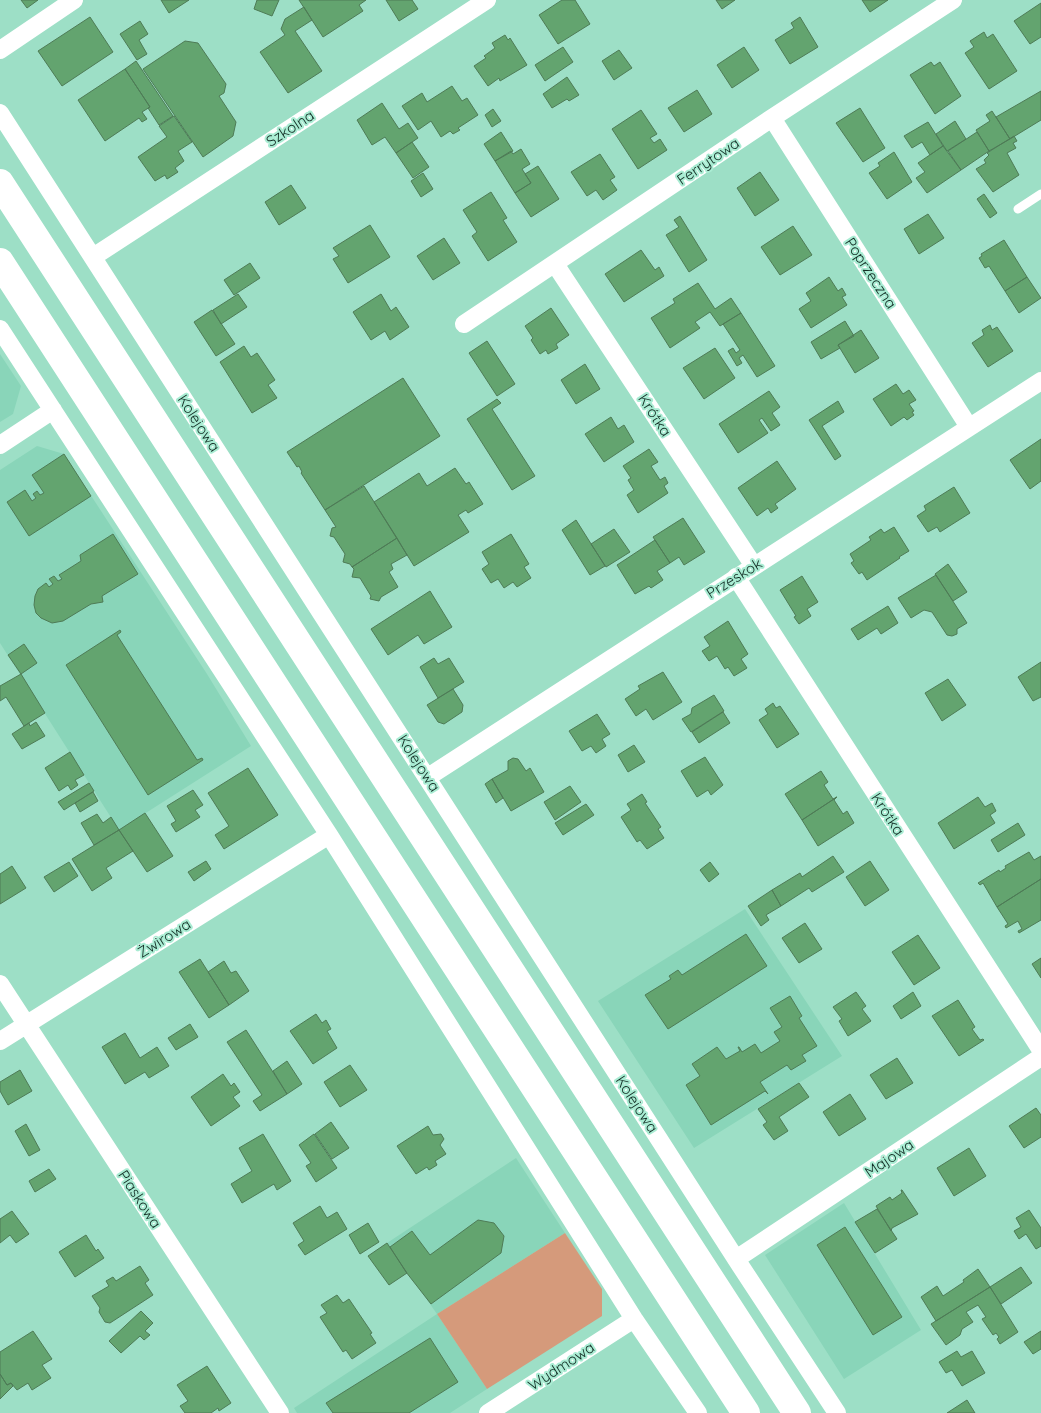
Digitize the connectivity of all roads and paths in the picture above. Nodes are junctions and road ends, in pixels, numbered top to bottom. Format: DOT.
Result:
graph roads {
  1 [pos="74,0"];
  2 [pos="488,0"];
  3 [pos="953,0"];
  4 [pos="0,50"];
  5 [pos="0,113"];
  6 [pos="772,118"];
  7 [pos="0,183"];
  8 [pos="1041,194"];
  9 [pos="1018,209"];
  10 [pos="92,257"];
  11 [pos="0,262"];
  12 [pos="555,264"];
  13 [pos="464,324"];
  14 [pos="0,329"];
  15 [pos="1041,381"];
  16 [pos="53,410"];
  17 [pos="969,427"];
  18 [pos="0,445"];
  19 [pos="754,566"];
  20 [pos="736,577"];
  21 [pos="428,777"];
  22 [pos="329,835"];
  23 [pos="0,984"];
  24 [pos="26,1025"];
  25 [pos="0,1041"];
  26 [pos="1041,1050"];
  27 [pos="1041,1057"];
  28 [pos="736,1259"];
  29 [pos="634,1319"];
  30 [pos="280,1413"];
  31 [pos="488,1413"];
  32 [pos="698,1413"];
  33 [pos="746,1413"];
  34 [pos="796,1413"];
  35 [pos="838,1413"];
  1 -- 4 [label="street"];
  2 -- 10 [label="street, Szkolna"];
  3 -- 6 [label="street, Ferrytowa"];
  5 -- 10 [label="street, Kolejowa"];
  6 -- 12 [label="street, Ferrytowa"];
  6 -- 17 [label="street, Poprzeczna"];
  7 -- 34 [label="highway"];
  8 -- 9 [label="lane"];
  10 -- 21 [label="street, Kolejowa"];
  11 -- 33 [label="highway"];
  12 -- 13 [label="street, Ferrytowa"];
  12 -- 19 [label="street, Krótka"];
  14 -- 16 [label="street"];
  15 -- 17 [label="street, Przeskok"];
  16 -- 18 [label="street"];
  16 -- 22 [label="street"];
  17 -- 19 [label="street, Przeskok"];
  19 -- 20 [label="street, Przeskok"];
  20 -- 21 [label="street, Przeskok"];
  20 -- 26 [label="street, Krótka"];
  21 -- 28 [label="street, Kolejowa"];
  22 -- 24 [label="street, Żwirowa"];
  22 -- 29 [label="street"];
  23 -- 24 [label="street, Piaskowa"];
  24 -- 25 [label="street, Żwirowa"];
  24 -- 30 [label="street, Piaskowa"];
  27 -- 28 [label="street, Majowa"];
  28 -- 35 [label="street, Kolejowa"];
  29 -- 31 [label="street, Wydmowa"];
  29 -- 32 [label="street"];
}
